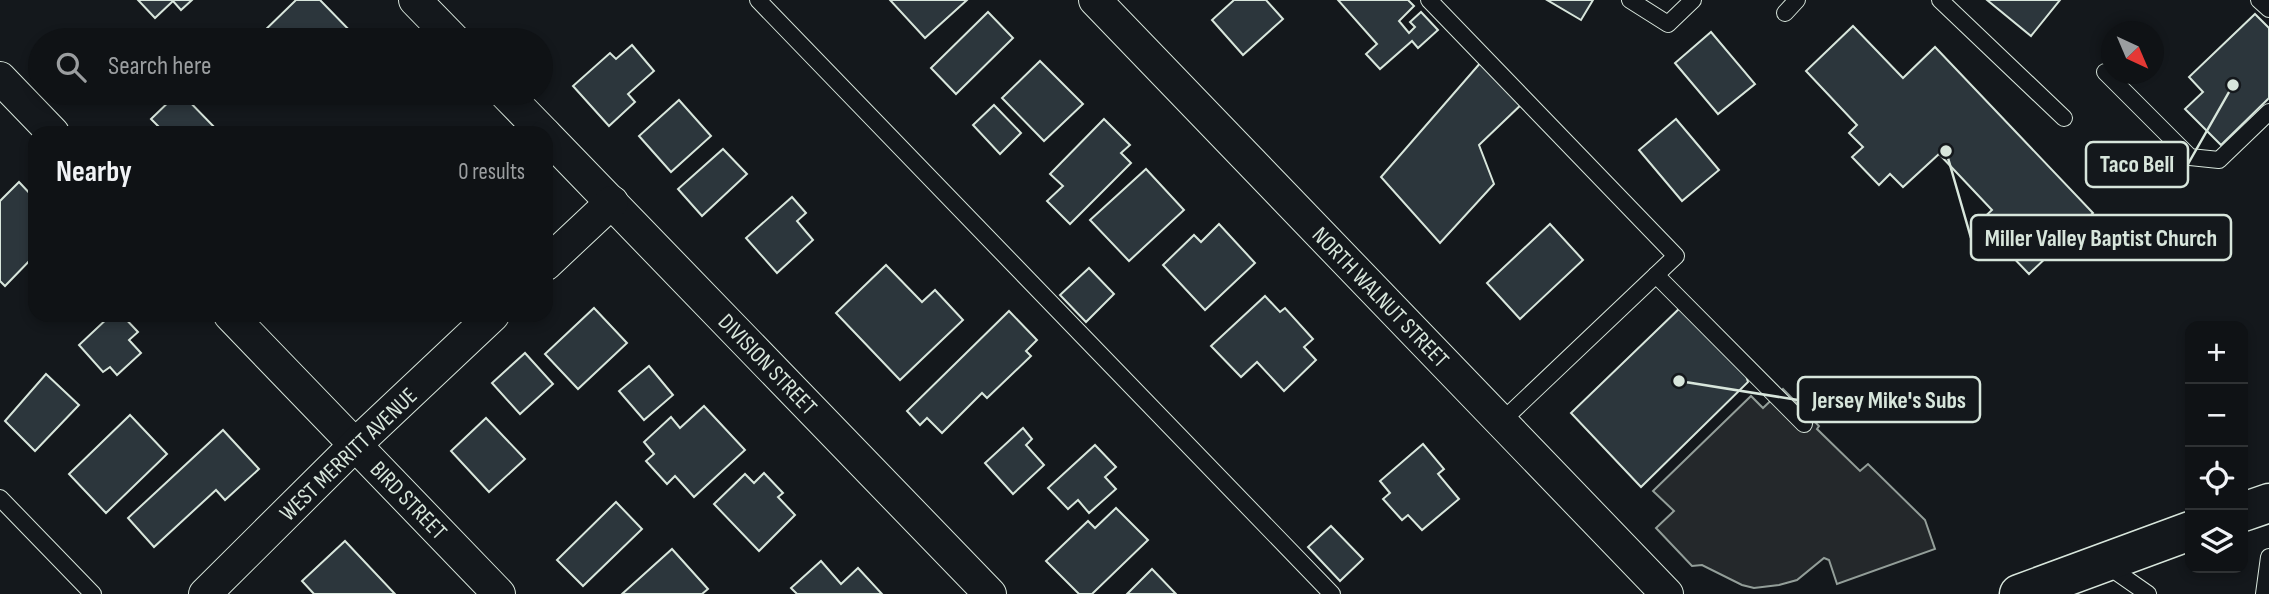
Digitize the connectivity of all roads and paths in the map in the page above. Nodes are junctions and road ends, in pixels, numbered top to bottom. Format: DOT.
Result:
graph roads {
  1 [pos="415,0"];
  2 [pos="758,0"];
  3 [pos="1095,0"];
  4 [pos="1429,0"];
  5 [pos="1630,0"];
  6 [pos="1693,0"];
  7 [pos="1797,0"];
  8 [pos="1940,0"];
  9 [pos="2259,0"];
  10 [pos="2269,9"];
  11 [pos="1785,13"];
  12 [pos="442,28"];
  13 [pos="0,78"];
  14 [pos="2117,84"];
  15 [pos="517,105"];
  16 [pos="2269,112"];
  17 [pos="2064,118"];
  18 [pos="46,126"];
  19 [pos="537,126"];
  20 [pos="553,142"];
  21 [pos="612,202"];
  22 [pos="553,257"];
  23 [pos="1656,275"];
  24 [pos="237,322"];
  25 [pos="486,322"];
  26 [pos="1501,422"];
  27 [pos="1804,424"];
  28 [pos="356,444"];
  29 [pos="0,498"];
  30 [pos="2269,503"];
  31 [pos="2248,510"];
  32 [pos="2185,533"];
  33 [pos="2269,557"];
  34 [pos="2102,563"];
  35 [pos="93,594"];
  36 [pos="205,594"];
  37 [pos="499,594"];
  38 [pos="990,594"];
  39 [pos="1332,594"];
  40 [pos="1667,594"];
  41 [pos="2020,594"];
  42 [pos="2148,594"];
  43 [pos="2264,594"];
  1 -- 12 [label="street"];
  2 -- 39 [label="lane"];
  3 -- 26 [label="street, NORTH WALNUT STREET"];
  4 -- 23 [label="lane"];
  5 -- 6 [label="lane"];
  7 -- 11 [label="lane"];
  8 -- 17 [label="lane"];
  9 -- 10 [label="lane"];
  13 -- 18 [label="street"];
  14 -- 16 [label="lane"];
  15 -- 19 [label="street, DIVISION STREET"];
  20 -- 21 [label="street, DIVISION STREET"];
  21 -- 22 [label="street"];
  21 -- 38 [label="street, DIVISION STREET"];
  23 -- 26 [label="lane"];
  23 -- 27 [label="lane"];
  24 -- 28 [label="street, BIRD STREET"];
  25 -- 28 [label="street, WEST MERRITT AVENUE"];
  26 -- 40 [label="street, NORTH WALNUT STREET"];
  28 -- 36 [label="street, WEST MERRITT AVENUE"];
  28 -- 37 [label="street, BIRD STREET"];
  29 -- 35 [label="lane"];
  30 -- 31 [label="main road"];
  32 -- 34 [label="main road"];
  33 -- 43 [label="lane"];
  34 -- 41 [label="main road"];
  34 -- 42 [label="lane"];
}
